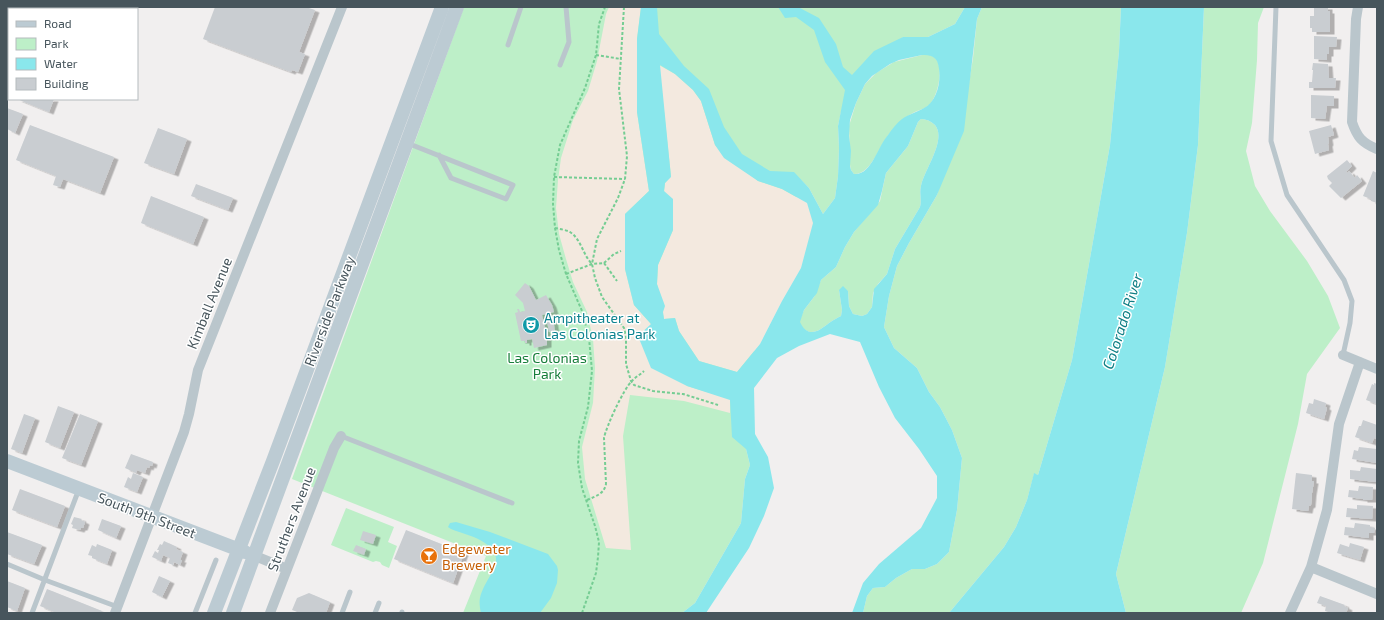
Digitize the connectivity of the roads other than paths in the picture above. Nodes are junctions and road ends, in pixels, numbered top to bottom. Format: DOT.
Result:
graph roads {
  1 [pos="342,7"];
  2 [pos="442,7"];
  3 [pos="457,7"];
  4 [pos="521,7"];
  5 [pos="566,7"];
  6 [pos="1276,7"];
  7 [pos="1358,7"];
  8 [pos="508,44"];
  9 [pos="560,65"];
  10 [pos="406,143"];
  11 [pos="1377,149"];
  12 [pos="439,155"];
  13 [pos="1343,355"];
  14 [pos="1360,362"];
  15 [pos="1377,369"];
  16 [pos="341,436"];
  17 [pos="8,463"];
  18 [pos="79,489"];
  19 [pos="512,503"];
  20 [pos="152,516"];
  21 [pos="238,549"];
  22 [pos="254,556"];
  23 [pos="216,560"];
  24 [pos="7,564"];
  25 [pos="1311,567"];
  26 [pos="287,569"];
  27 [pos="44,580"];
  28 [pos="350,592"];
  29 [pos="1377,594"];
  30 [pos="379,603"];
  31 [pos="116,610"];
  32 [pos="32,613"];
  33 [pos="196,613"];
  34 [pos="214,613"];
  35 [pos="233,613"];
  36 [pos="270,613"];
  37 [pos="342,613"];
  38 [pos="375,613"];
  39 [pos="1290,613"];
  1 -- 20 [label="street, Kimball Avenue"];
  2 -- 21 [label="main road, Riverside Parkway"];
  3 -- 10 [label="main road, Riverside Parkway"];
  4 -- 8 [label="lane"];
  5 -- 9 [label="lane"];
  6 -- 13 [label="lane"];
  7 -- 11 [label="street"];
  10 -- 12 [label="lane"];
  10 -- 22 [label="main road, Riverside Parkway"];
  12 -- 12 [label="lane"];
  13 -- 14 [label="street"];
  14 -- 15 [label="street"];
  14 -- 25 [label="street"];
  16 -- 19 [label="lane"];
  16 -- 26 [label="street, Struthers Avenue"];
  17 -- 18 [label="main road, South 9th Street"];
  18 -- 20 [label="main road, South 9th Street"];
  18 -- 27 [label="lane"];
  20 -- 21 [label="main road, South 9th Street"];
  20 -- 31 [label="street, Kimball Avenue"];
  21 -- 22 [label="main road, South 9th Street"];
  21 -- 34 [label="main road, Riverside Parkway"];
  22 -- 26 [label="street, South 9th Street"];
  22 -- 35 [label="main road, Riverside Parkway"];
  23 -- 33 [label="lane"];
  24 -- 27 [label="lane"];
  25 -- 29 [label="street"];
  25 -- 39 [label="street"];
  26 -- 36 [label="street, Struthers Avenue"];
  27 -- 31 [label="lane"];
  27 -- 32 [label="lane"];
  28 -- 37 [label="lane"];
  30 -- 38 [label="lane"];
}
